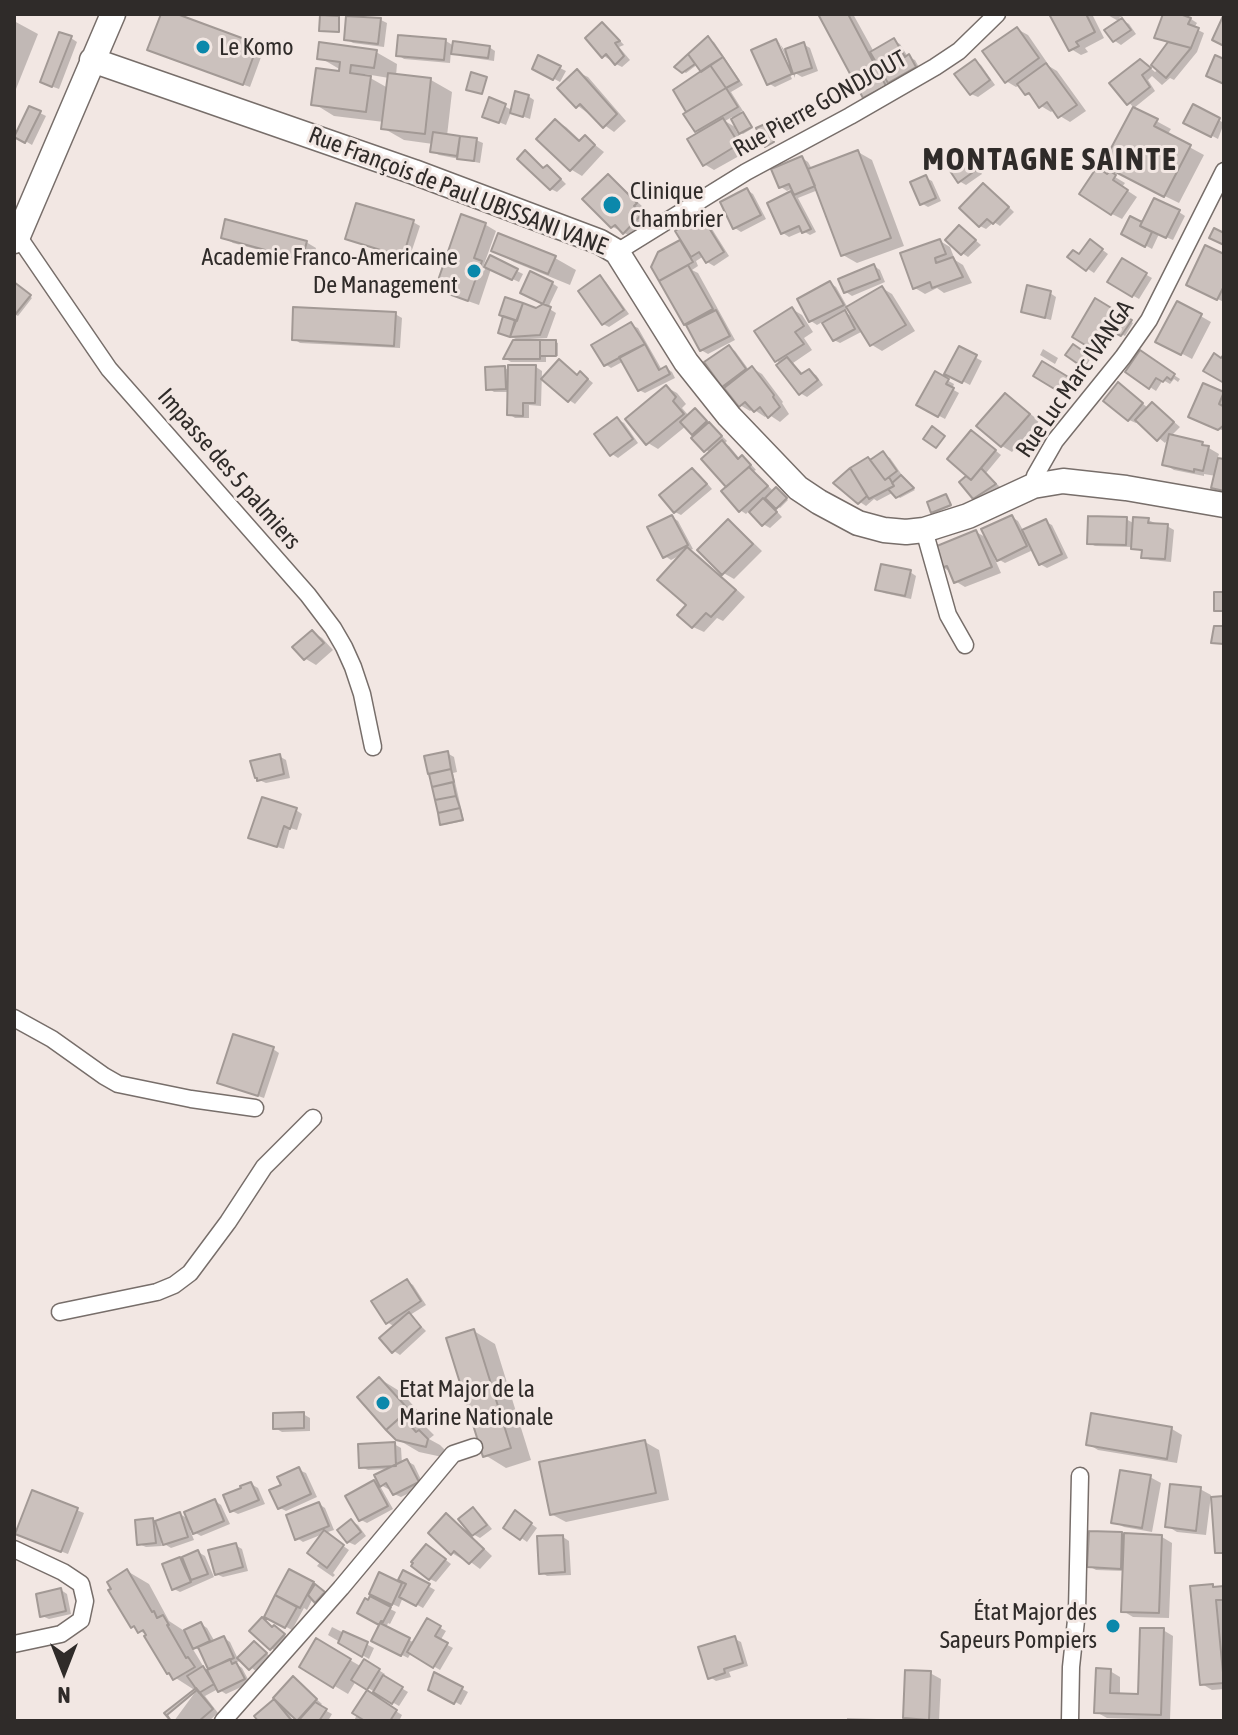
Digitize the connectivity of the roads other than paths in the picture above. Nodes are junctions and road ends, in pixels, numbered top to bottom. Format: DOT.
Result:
graph roads {
  1 [pos="113,14"];
  2 [pos="997,14"];
  3 [pos="92,60"];
  4 [pos="1224,171"];
  5 [pos="16,238"];
  6 [pos="617,252"];
  7 [pos="1033,486"];
  8 [pos="1224,505"];
  9 [pos="924,530"];
  10 [pos="965,645"];
  11 [pos="373,747"];
  12 [pos="14,1018"];
  13 [pos="255,1108"];
  14 [pos="313,1118"];
  15 [pos="60,1312"];
  16 [pos="474,1447"];
  17 [pos="1080,1476"];
  18 [pos="14,1549"];
  19 [pos="14,1644"];
  20 [pos="223,1721"];
  21 [pos="1070,1721"];
  1 -- 3 [label="street"];
  2 -- 6 [label="street, Rue Pierre GONDJOUT"];
  3 -- 5 [label="street"];
  3 -- 6 [label="street, Rue François de Paul UBISSANI VANE"];
  4 -- 7 [label="street, Rue Luc Marc IVANGA"];
  5 -- 11 [label="street, Impasse des 5 palmiers"];
  6 -- 9 [label="street, Rue François de Paul UBISSANI VANE"];
  7 -- 8 [label="street, Rue François de Paul UBISSANI VANE"];
  7 -- 9 [label="street, Rue François de Paul UBISSANI VANE"];
  9 -- 10 [label="street"];
  12 -- 13 [label="street"];
  14 -- 15 [label="street"];
  16 -- 20 [label="street"];
  17 -- 21 [label="street"];
  18 -- 19 [label="street"];
}
